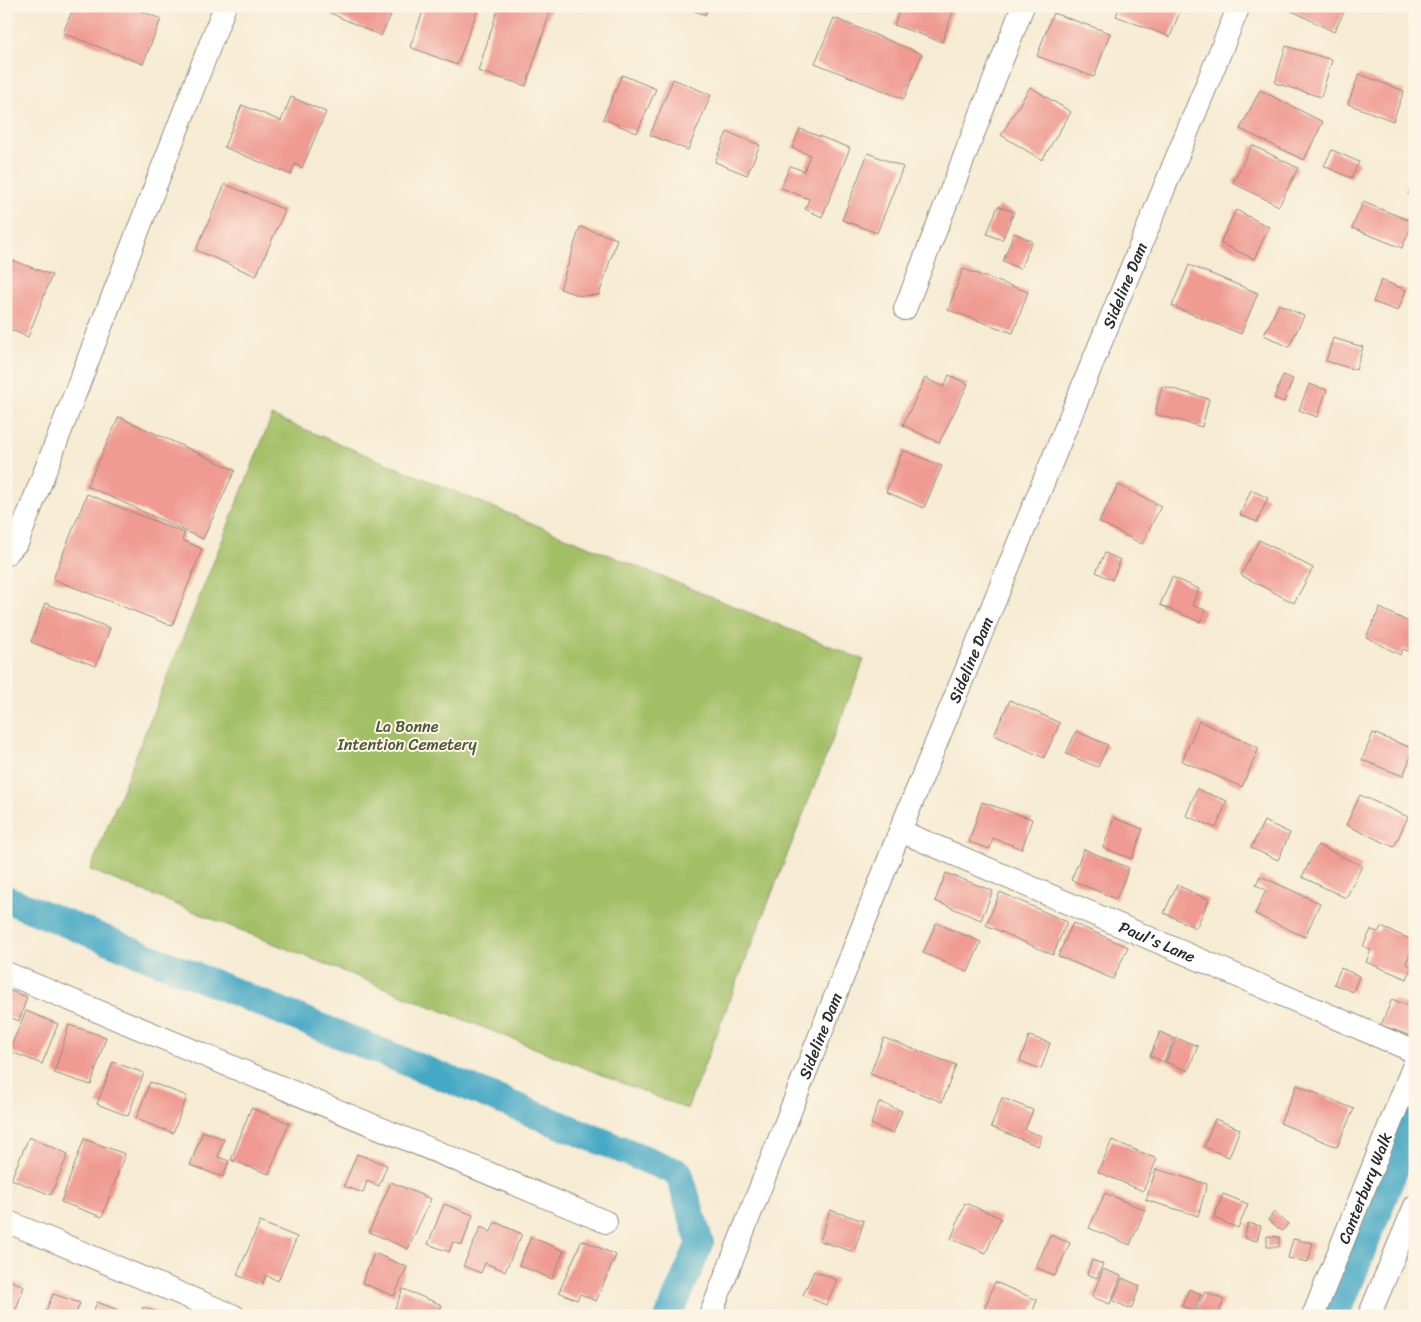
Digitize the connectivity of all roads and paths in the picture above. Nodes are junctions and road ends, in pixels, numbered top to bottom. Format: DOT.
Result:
graph roads {
  1 [pos="225,6"];
  2 [pos="1023,6"];
  3 [pos="1239,6"];
  4 [pos="905,308"];
  5 [pos="6,554"];
  6 [pos="900,831"];
  7 [pos="6,973"];
  8 [pos="1415,1052"];
  9 [pos="1415,1062"];
  10 [pos="1415,1206"];
  11 [pos="6,1221"];
  12 [pos="606,1222"];
  13 [pos="234,1316"];
  14 [pos="710,1316"];
  15 [pos="1313,1316"];
  16 [pos="1369,1316"];
  1 -- 5 [label="street"];
  2 -- 4 [label="street"];
  3 -- 6 [label="street, Sideline Dam"];
  6 -- 8 [label="street, Paul's Lane"];
  6 -- 14 [label="street, Sideline Dam"];
  7 -- 12 [label="street"];
  9 -- 15 [label="street, Canterbury Walk"];
  10 -- 16 [label="street"];
  11 -- 13 [label="street"];
}
